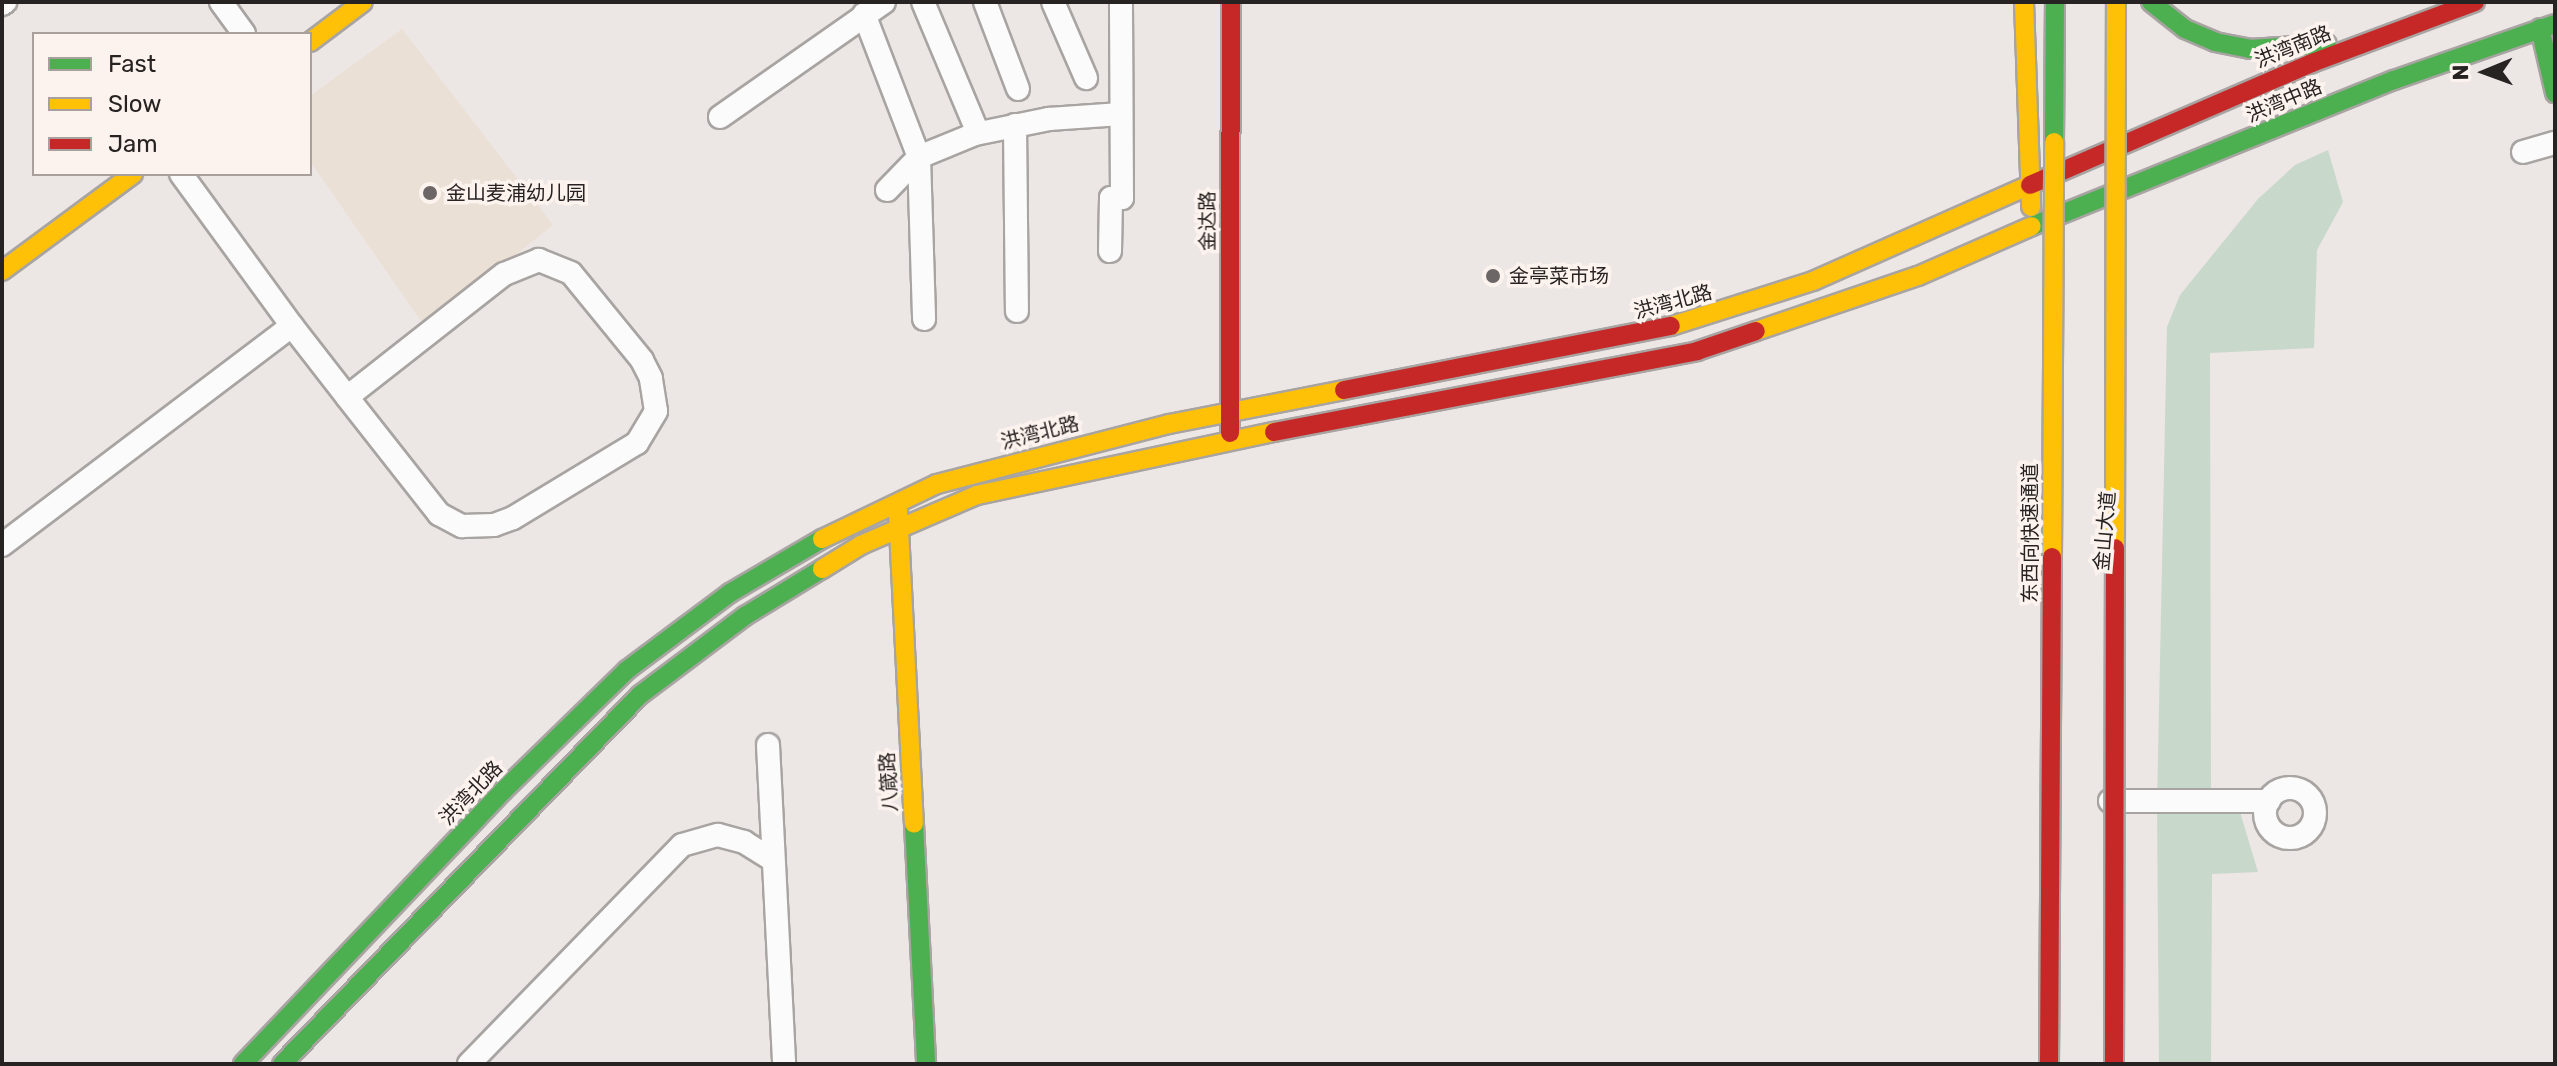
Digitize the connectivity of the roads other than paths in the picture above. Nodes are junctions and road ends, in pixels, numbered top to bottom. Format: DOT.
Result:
graph roads {
  1 [pos="221,2"];
  2 [pos="363,2"];
  3 [pos="884,2"];
  4 [pos="923,2"];
  5 [pos="985,2"];
  6 [pos="1053,2"];
  7 [pos="1121,2"];
  8 [pos="1231,2"];
  9 [pos="2024,2"];
  10 [pos="2055,2"];
  11 [pos="2116,2"];
  12 [pos="2124,2"];
  13 [pos="2151,2"];
  14 [pos="2475,2"];
  15 [pos="864,14"];
  16 [pos="2548,26"];
  17 [pos="243,32"];
  18 [pos="2380,36"];
  19 [pos="312,40"];
  20 [pos="1086,78"];
  21 [pos="1018,89"];
  22 [pos="2555,93"];
  23 [pos="1121,114"];
  24 [pos="720,117"];
  25 [pos="1015,125"];
  26 [pos="978,133"];
  27 [pos="2131,140"];
  28 [pos="2555,143"];
  29 [pos="2523,152"];
  30 [pos="919,157"];
  31 [pos="130,176"];
  32 [pos="182,176"];
  33 [pos="2030,185"];
  34 [pos="2131,189"];
  35 [pos="887,190"];
  36 [pos="2032,242"];
  37 [pos="1110,251"];
  38 [pos="2,271"];
  39 [pos="1017,311"];
  40 [pos="924,319"];
  41 [pos="292,326"];
  42 [pos="347,397"];
  43 [pos="1230,411"];
  44 [pos="1230,440"];
  45 [pos="898,498"];
  46 [pos="899,526"];
  47 [pos="2,545"];
  48 [pos="768,745"];
  49 [pos="2110,801"];
  50 [pos="2269,801"];
  51 [pos="773,860"];
  52 [pos="243,1064"];
  53 [pos="282,1064"];
  54 [pos="469,1064"];
  55 [pos="784,1064"];
  56 [pos="926,1064"];
  57 [pos="2047,1064"];
  58 [pos="2112,1064"];
  1 -- 17 [label="street"];
  2 -- 19 [label="main road"];
  3 -- 15 [label="street"];
  4 -- 26 [label="street"];
  5 -- 21 [label="street"];
  6 -- 20 [label="street"];
  7 -- 23 [label="street"];
  8 -- 43 [label="main road, 金达路"];
  9 -- 33 [label="main road"];
  10 -- 57 [label="main road, 东西向快速通道, bridge"];
  11 -- 58 [label="main road, bridge"];
  12 -- 27 [label="main road, 金山大道"];
  13 -- 18 [label="main road"];
  14 -- 18 [label="main road, 洪湾南路"];
  15 -- 24 [label="street"];
  15 -- 30 [label="street"];
  16 -- 22 [label="main road"];
  16 -- 34 [label="main road, 洪湾中路"];
  18 -- 27 [label="main road, 洪湾南路"];
  23 -- 25 [label="street"];
  23 -- 37 [label="street"];
  25 -- 26 [label="street"];
  25 -- 39 [label="street"];
  26 -- 30 [label="street"];
  27 -- 33 [label="main road, 洪湾南路"];
  27 -- 34 [label="main road, 金山大道"];
  28 -- 29 [label="street"];
  30 -- 35 [label="street"];
  30 -- 40 [label="street"];
  31 -- 38 [label="main road"];
  32 -- 41 [label="street"];
  33 -- 36 [label="main road"];
  33 -- 43 [label="main road, 洪湾北路"];
  34 -- 36 [label="main road, 洪湾中路"];
  34 -- 49 [label="main road, 金山大道"];
  36 -- 44 [label="main road"];
  36 -- 57 [label="main road"];
  41 -- 42 [label="street"];
  41 -- 47 [label="street"];
  42 -- 42 [label="street"];
  43 -- 44 [label="main road, 金达路"];
  43 -- 45 [label="main road, 洪湾北路"];
  44 -- 46 [label="main road"];
  45 -- 46 [label="main road, 八箴路"];
  45 -- 52 [label="main road, 洪湾北路"];
  46 -- 53 [label="main road"];
  46 -- 56 [label="main road, 八箴路"];
  48 -- 51 [label="street"];
  49 -- 50 [label="street"];
  49 -- 58 [label="main road, 金山大道"];
  51 -- 54 [label="street"];
  51 -- 55 [label="street"];
}
